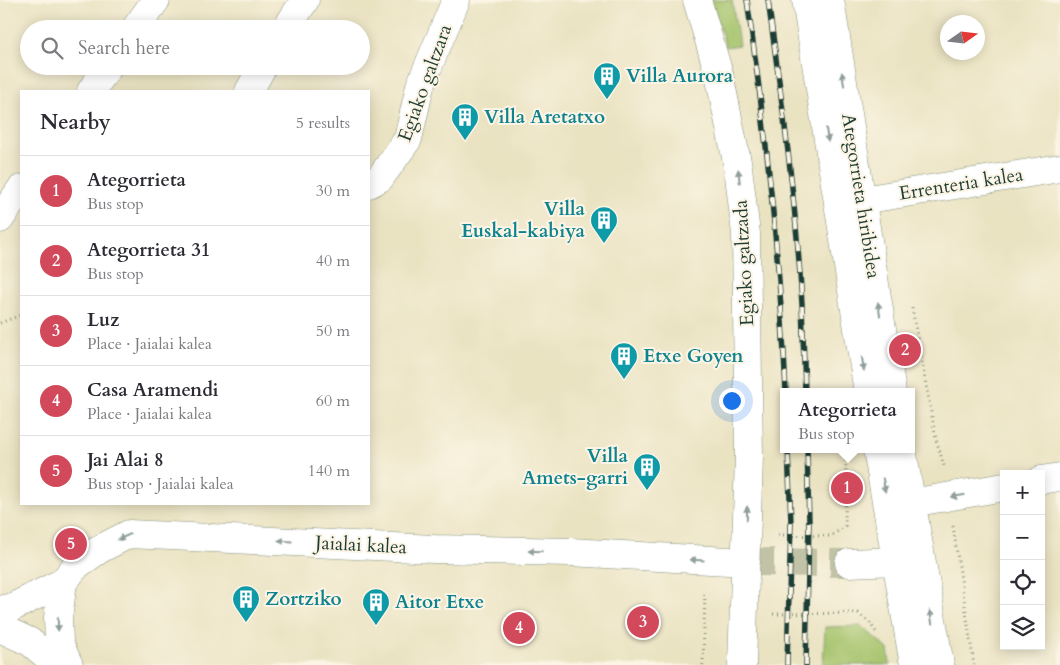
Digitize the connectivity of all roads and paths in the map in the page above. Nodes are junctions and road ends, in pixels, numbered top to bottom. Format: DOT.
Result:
graph roads {
  1 [pos="156,0"];
  2 [pos="305,0"];
  3 [pos="456,0"];
  4 [pos="697,0"];
  5 [pos="806,0"];
  6 [pos="830,0"];
  7 [pos="142,20"];
  8 [pos="292,20"];
  9 [pos="102,75"];
  10 [pos="258,75"];
  11 [pos="92,90"];
  12 [pos="250,90"];
  13 [pos="1060,168"];
  14 [pos="370,183"];
  15 [pos="20,190"];
  16 [pos="862,200"];
  17 [pos="0,219"];
  18 [pos="912,307"];
  19 [pos="20,315"];
  20 [pos="0,324"];
  21 [pos="867,388"];
  22 [pos="891,388"];
  23 [pos="878,453"];
  24 [pos="903,453"];
  25 [pos="846,458"];
  26 [pos="944,466"];
  27 [pos="1060,477"];
  28 [pos="1045,479"];
  29 [pos="1000,488"];
  30 [pos="911,503"];
  31 [pos="890,521"];
  32 [pos="952,523"];
  33 [pos="773,535"];
  34 [pos="918,544"];
  35 [pos="897,561"];
  36 [pos="746,562"];
  37 [pos="849,563"];
  38 [pos="63,582"];
  39 [pos="0,610"];
  40 [pos="770,617"];
  41 [pos="0,628"];
  42 [pos="880,637"];
  43 [pos="58,665"];
  44 [pos="69,665"];
  45 [pos="742,665"];
  46 [pos="914,665"];
  47 [pos="940,665"];
  48 [pos="974,665"];
  1 -- 7 [label="street"];
  2 -- 8 [label="street"];
  3 -- 14 [label="street, Egiako galtzara"];
  36 -- 4 [label="street, Egiako galtzada, one-way"];
  5 -- 21 [label="street, Ategorrieta hiribidea, one-way"];
  16 -- 6 [label="street, Ategorrieta hiribidea, one-way"];
  9 -- 11 [label="street"];
  10 -- 12 [label="street"];
  13 -- 16 [label="street, Errenteria kalea"];
  15 -- 17 [label="street"];
  22 -- 16 [label="street, Ategorrieta hiribidea, one-way"];
  18 -- 26 [label="path"];
  19 -- 20 [label="path"];
  23 -- 31 [label="street, one-way"];
  24 -- 30 [label="street"];
  25 -- 33 [label="path"];
  27 -- 28 [label="street"];
  29 -- 30 [label="street, one-way"];
  30 -- 31 [label="street"];
  30 -- 34 [label="street"];
  31 -- 35 [label="street"];
  32 -- 48 [label="path"];
  34 -- 35 [label="street"];
  47 -- 34 [label="street, one-way"];
  35 -- 37 [label="street"];
  35 -- 46 [label="street"];
  36 -- 38 [label="street, Jaialai kalea, one-way"];
  36 -- 45 [label="street, Egiako galtzada"];
  38 -- 39 [label="street, Jaialai kalea"];
  38 -- 44 [label="street, one-way"];
  40 -- 42 [label="path"];
  41 -- 43 [label="street"];
}
